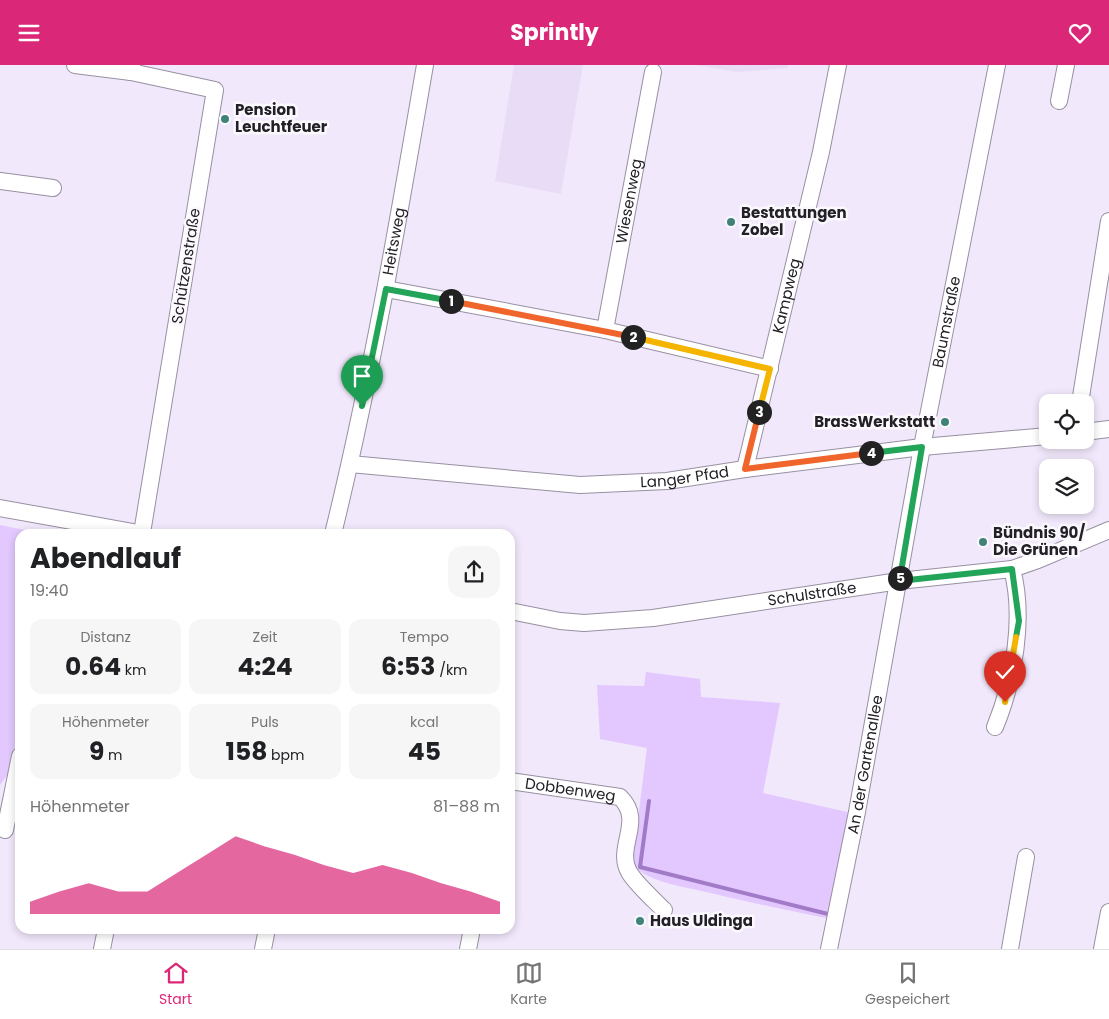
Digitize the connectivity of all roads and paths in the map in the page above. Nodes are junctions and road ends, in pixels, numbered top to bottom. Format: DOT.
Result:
graph roads {
  1 [pos="75,65"];
  2 [pos="425,65"];
  3 [pos="838,65"];
  4 [pos="997,65"];
  5 [pos="1066,65"];
  6 [pos="131,69"];
  7 [pos="653,72"];
  8 [pos="1059,101"];
  9 [pos="0,181"];
  10 [pos="53,188"];
  11 [pos="1109,221"];
  12 [pos="386,289"];
  13 [pos="605,330"];
  14 [pos="770,369"];
  15 [pos="1081,394"];
  16 [pos="1109,429"];
  17 [pos="1094,431"];
  18 [pos="1039,436"];
  19 [pos="922,447"];
  20 [pos="350,464"];
  21 [pos="745,469"];
  22 [pos="0,508"];
  23 [pos="63,527"];
  24 [pos="86,529"];
  25 [pos="144,529"];
  26 [pos="334,529"];
  27 [pos="1109,531"];
  28 [pos="1012,569"];
  29 [pos="899,581"];
  30 [pos="515,612"];
  31 [pos="995,727"];
  32 [pos="515,782"];
  33 [pos="15,787"];
  34 [pos="8,831"];
  35 [pos="1026,857"];
  36 [pos="664,910"];
  37 [pos="1109,912"];
  38 [pos="105,934"];
  39 [pos="266,934"];
  40 [pos="471,934"];
  41 [pos="102,949"];
  42 [pos="263,949"];
  43 [pos="468,949"];
  44 [pos="829,949"];
  45 [pos="1010,949"];
  46 [pos="1102,949"];
  1 -- 6 [label="street"];
  2 -- 12 [label="street, Heitsweg"];
  3 -- 14 [label="street, Kampweg"];
  4 -- 19 [label="street, Baumstraße"];
  5 -- 8 [label="street"];
  6 -- 25 [label="street, Schützenstraße"];
  7 -- 13 [label="street, Wiesenweg"];
  9 -- 10 [label="street"];
  11 -- 15 [label="street"];
  12 -- 13 [label="street"];
  12 -- 20 [label="street, Heitsweg"];
  13 -- 14 [label="street"];
  14 -- 21 [label="street, Kampweg"];
  16 -- 17 [label="street"];
  18 -- 19 [label="street, Langer Pfad"];
  19 -- 21 [label="street, Langer Pfad"];
  19 -- 29 [label="street, Baumstraße"];
  20 -- 21 [label="street, Langer Pfad"];
  20 -- 26 [label="street, Heitsweg"];
  22 -- 23 [label="street"];
  23 -- 24 [label="street"];
  27 -- 28 [label="street, Schulstraße"];
  28 -- 29 [label="street, Schulstraße"];
  28 -- 31 [label="street"];
  29 -- 30 [label="street, Schulstraße"];
  29 -- 44 [label="street, An der Gartenallee"];
  32 -- 36 [label="street, Dobbenweg"];
  33 -- 34 [label="street"];
  35 -- 45 [label="street"];
  37 -- 46 [label="street"];
  38 -- 41 [label="street"];
  39 -- 42 [label="street"];
  40 -- 43 [label="street"];
}
